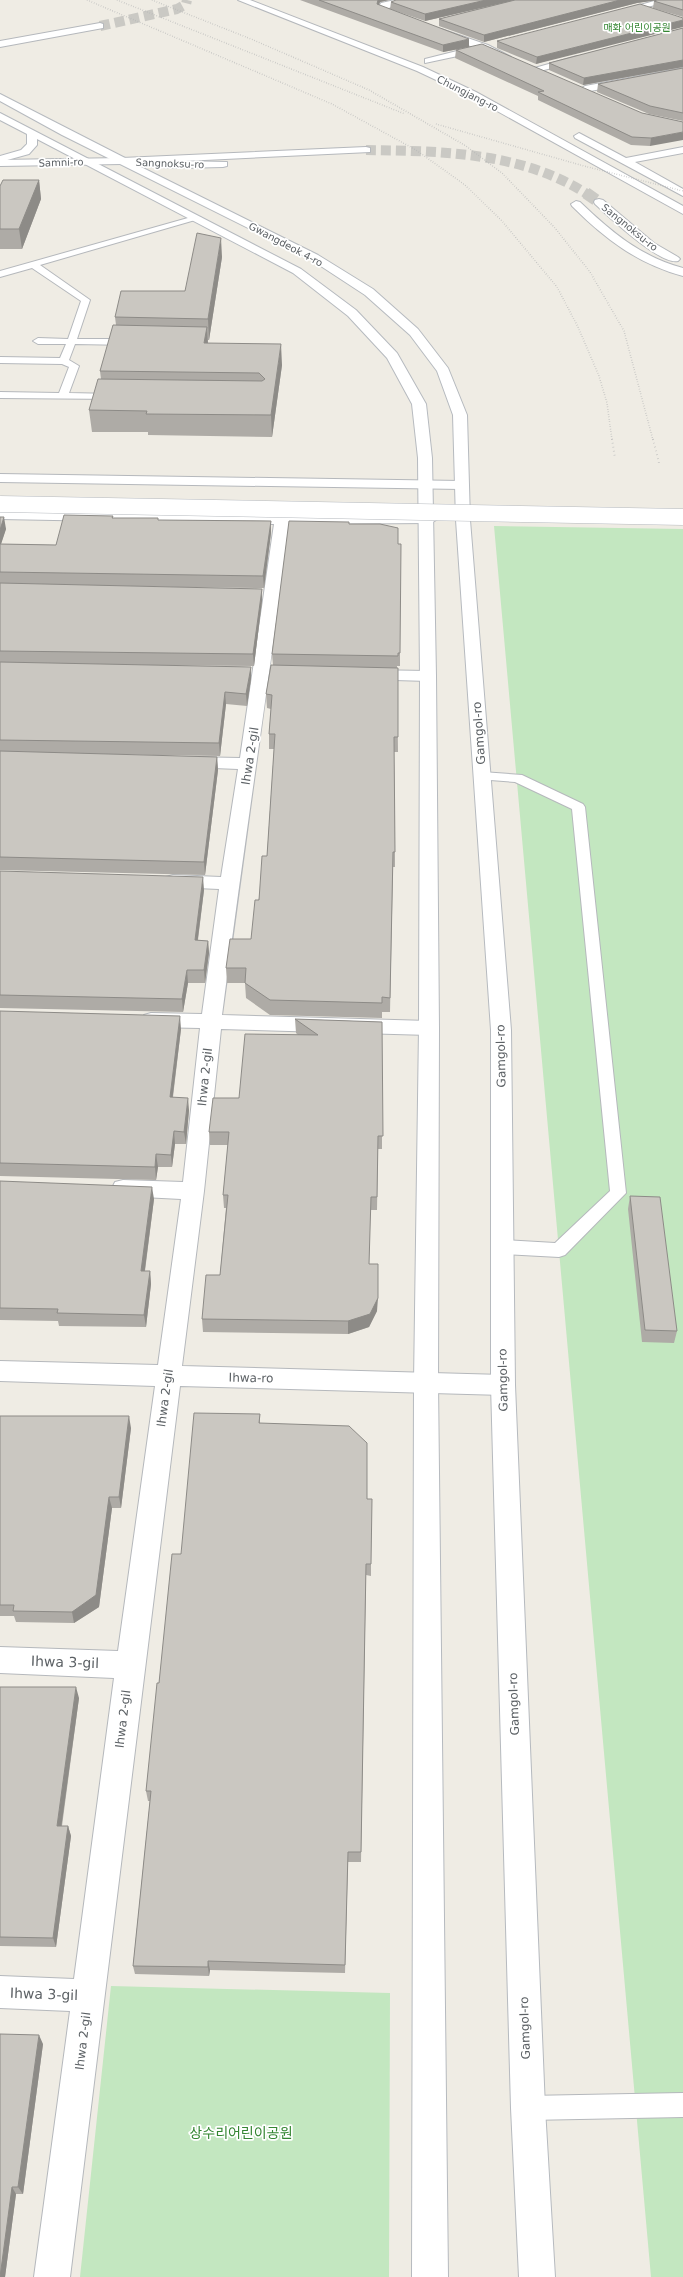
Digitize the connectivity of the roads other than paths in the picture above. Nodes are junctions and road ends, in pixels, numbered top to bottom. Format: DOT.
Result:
graph roads {
  1 [pos="242,0"];
  2 [pos="265,0"];
  3 [pos="407,0"];
  4 [pos="668,0"];
  5 [pos="620,2"];
  6 [pos="639,8"];
  7 [pos="653,12"];
  8 [pos="609,15"];
  9 [pos="416,23"];
  10 [pos="100,26"];
  11 [pos="431,28"];
  12 [pos="498,43"];
  13 [pos="0,44"];
  14 [pos="483,47"];
  15 [pos="399,50"];
  16 [pos="590,55"];
  17 [pos="516,61"];
  18 [pos="442,67"];
  19 [pos="683,71"];
  20 [pos="551,75"];
  21 [pos="598,96"];
  22 [pos="0,97"];
  23 [pos="0,116"];
  24 [pos="32,132"];
  25 [pos="572,133"];
  26 [pos="683,150"];
  27 [pos="0,159"];
  28 [pos="88,161"];
  29 [pos="122,161"];
  30 [pos="626,161"];
  31 [pos="0,163"];
  32 [pos="223,164"];
  33 [pos="683,193"];
  34 [pos="196,198"];
  35 [pos="599,202"];
  36 [pos="576,204"];
  37 [pos="683,211"];
  38 [pos="198,218"];
  39 [pos="683,262"];
  40 [pos="34,265"];
  41 [pos="683,272"];
  42 [pos="0,274"];
  43 [pos="38,341"];
  44 [pos="71,341"];
  45 [pos="141,343"];
  46 [pos="0,360"];
  47 [pos="64,361"];
  48 [pos="0,395"];
  49 [pos="63,396"];
  50 [pos="126,397"];
  51 [pos="0,478"];
  52 [pos="425,484"];
  53 [pos="461,485"];
  54 [pos="0,492"];
  55 [pos="0,504"];
  56 [pos="683,504"];
  57 [pos="0,515"];
  58 [pos="683,517"];
  59 [pos="426,519"];
  60 [pos="282,520"];
  61 [pos="463,520"];
  62 [pos="349,675"];
  63 [pos="428,676"];
  64 [pos="171,762"];
  65 [pos="249,764"];
  66 [pos="482,776"];
  67 [pos="158,881"];
  68 [pos="229,883"];
  69 [pos="133,1020"];
  70 [pos="211,1022"];
  71 [pos="429,1028"];
  72 [pos="101,1187"];
  73 [pos="194,1190"];
  74 [pos="502,1247"];
  75 [pos="0,1371"];
  76 [pos="168,1376"];
  77 [pos="426,1382"];
  78 [pos="503,1385"];
  79 [pos="0,1660"];
  80 [pos="130,1665"];
  81 [pos="0,1992"];
  82 [pos="89,1996"];
  83 [pos="683,2105"];
  84 [pos="528,2108"];
  85 [pos="52,2277"];
  86 [pos="430,2277"];
  87 [pos="537,2277"];
  1 -- 37 [label="street, Chungjang-ro"];
  2 -- 15 [label="street"];
  3 -- 9 [label="street"];
  4 -- 6 [label="street"];
  5 -- 6 [label="street"];
  6 -- 7 [label="street"];
  6 -- 8 [label="street"];
  10 -- 13 [label="street"];
  11 -- 14 [label="street"];
  12 -- 14 [label="street"];
  14 -- 17 [label="street"];
  14 -- 18 [label="street, Chungjang-ro"];
  16 -- 20 [label="street"];
  19 -- 21 [label="street"];
  22 -- 29 [label="street, Gwangdeok 4-ro"];
  23 -- 24 [label="street, Gwangdeok 4-ro"];
  24 -- 27 [label="street"];
  24 -- 28 [label="street, Gwangdeok 4-ro"];
  25 -- 30 [label="street"];
  26 -- 30 [label="street"];
  28 -- 29 [label="street, Samni-ro"];
  28 -- 31 [label="street, Samni-ro"];
  28 -- 38 [label="street, Gwangdeok 4-ro"];
  29 -- 32 [label="street, Sangnoksu-ro"];
  29 -- 32 [label="street, Sangnoksu-ro"];
  29 -- 34 [label="street, Gwangdeok 4-ro"];
  30 -- 33 [label="street"];
  32 -- 34 [label="street"];
  34 -- 53 [label="street, Gwangdeok 4-ro"];
  35 -- 39 [label="street, Sangnoksu-ro"];
  36 -- 41 [label="street, Sangnoksu-ro"];
  38 -- 40 [label="lane"];
  38 -- 52 [label="street, Gwangdeok 4-ro"];
  40 -- 42 [label="lane"];
  40 -- 44 [label="lane"];
  43 -- 44 [label="lane"];
  44 -- 45 [label="lane"];
  44 -- 47 [label="lane"];
  46 -- 47 [label="lane"];
  47 -- 49 [label="lane"];
  48 -- 49 [label="lane"];
  49 -- 50 [label="lane"];
  51 -- 52 [label="street"];
  52 -- 53 [label="street"];
  52 -- 59 [label="street"];
  53 -- 61 [label="street, Gamgol-ro"];
  54 -- 56 [label="street"];
  55 -- 58 [label="street, bridge"];
  57 -- 60 [label="street"];
  59 -- 60 [label="street"];
  59 -- 61 [label="street"];
  59 -- 63 [label="street"];
  60 -- 65 [label="street, Ihwa 2-gil"];
  61 -- 66 [label="street, Gamgol-ro"];
  62 -- 63 [label="street"];
  63 -- 71 [label="street"];
  64 -- 65 [label="street"];
  65 -- 68 [label="street, Ihwa 2-gil"];
  66 -- 74 [label="street, Gamgol-ro"];
  66 -- 74 [label="lane"];
  67 -- 68 [label="street"];
  68 -- 70 [label="street, Ihwa 2-gil"];
  69 -- 70 [label="street"];
  70 -- 71 [label="street"];
  70 -- 73 [label="street, Ihwa 2-gil"];
  71 -- 77 [label="street"];
  72 -- 73 [label="street"];
  73 -- 76 [label="street, Ihwa 2-gil"];
  74 -- 78 [label="street, Gamgol-ro"];
  75 -- 76 [label="street, Ihwa-ro"];
  76 -- 77 [label="street, Ihwa-ro"];
  76 -- 80 [label="street, Ihwa 2-gil"];
  77 -- 78 [label="street, Ihwa-ro"];
  77 -- 86 [label="street"];
  78 -- 84 [label="street, Gamgol-ro"];
  79 -- 80 [label="street, Ihwa 3-gil"];
  80 -- 82 [label="street, Ihwa 2-gil"];
  81 -- 82 [label="street, Ihwa 3-gil"];
  82 -- 85 [label="street, Ihwa 2-gil"];
  83 -- 84 [label="lane"];
  84 -- 87 [label="street, Gamgol-ro"];
}
